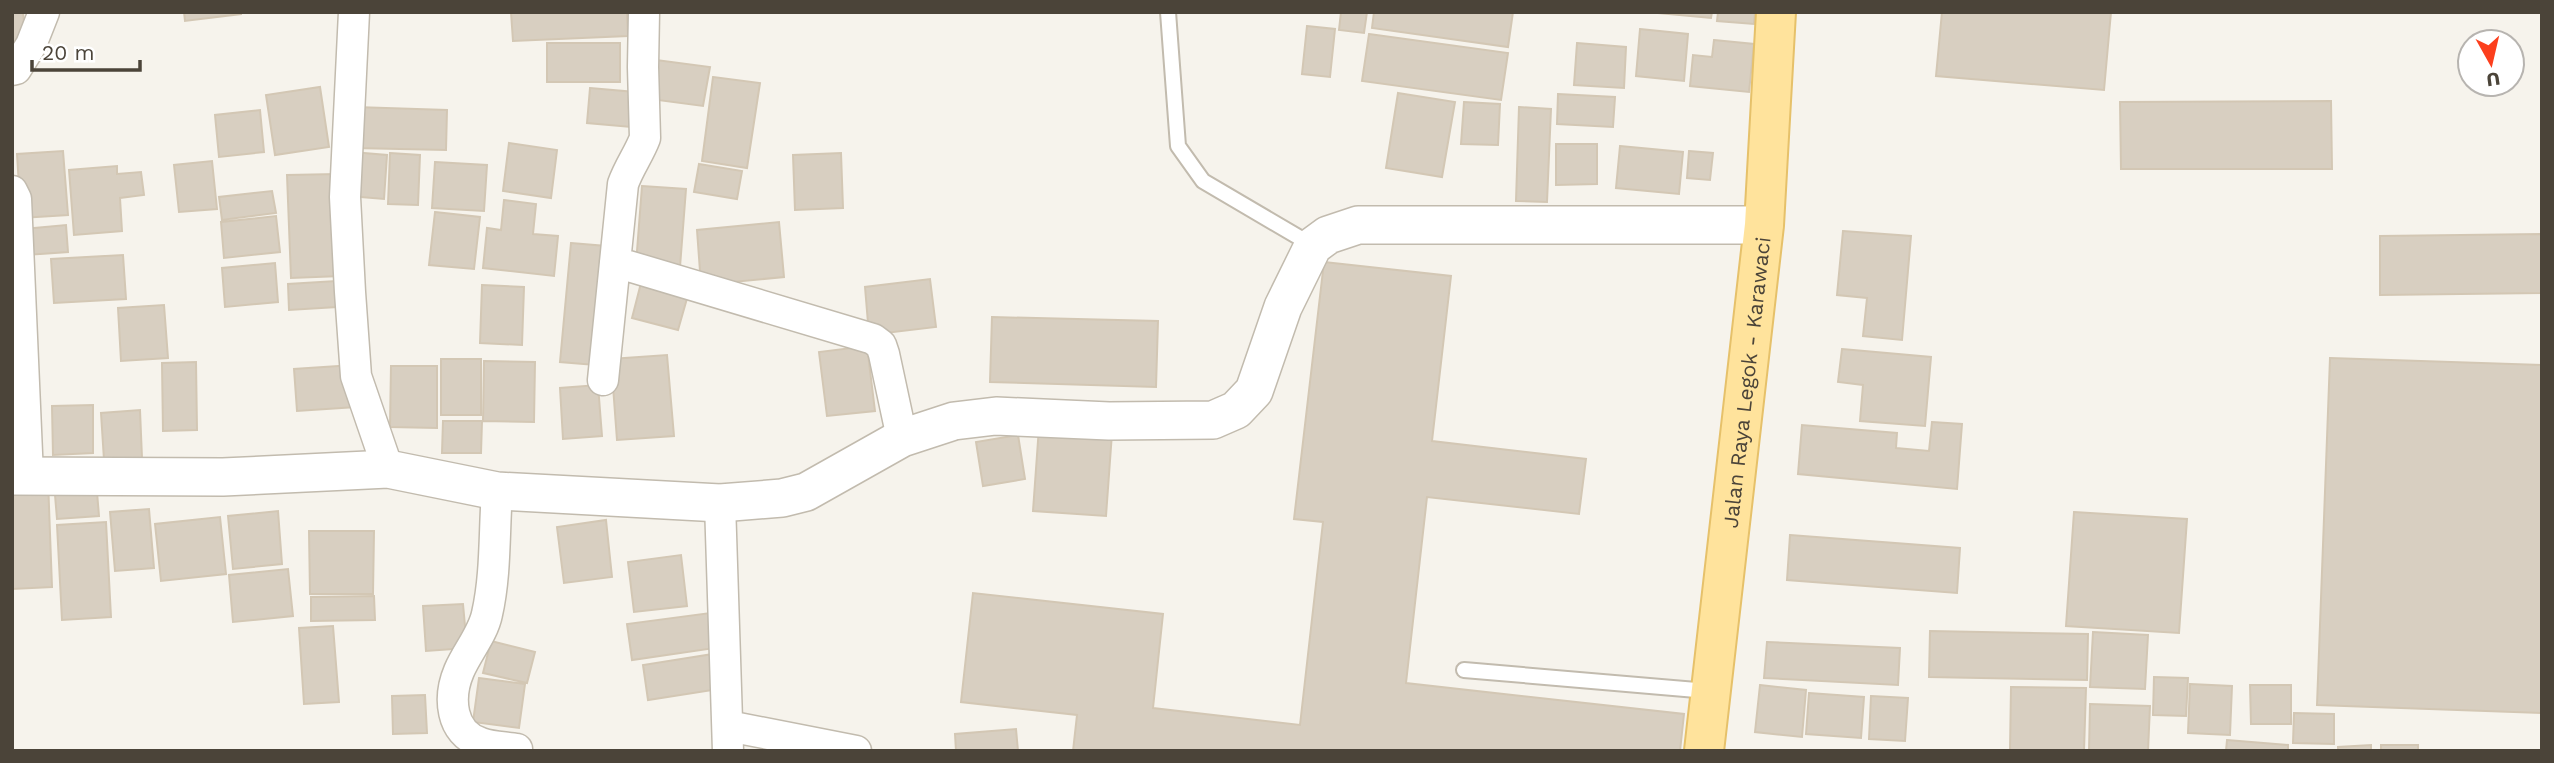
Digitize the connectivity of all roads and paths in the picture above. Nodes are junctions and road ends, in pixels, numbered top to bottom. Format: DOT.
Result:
graph roads {
  1 [pos="44,12"];
  2 [pos="354,12"];
  3 [pos="644,12"];
  4 [pos="1168,12"];
  5 [pos="1776,12"];
  6 [pos="12,70"];
  7 [pos="12,191"];
  8 [pos="1764,225"];
  9 [pos="1313,246"];
  10 [pos="615,262"];
  11 [pos="603,380"];
  12 [pos="902,438"];
  13 [pos="388,469"];
  14 [pos="20,476"];
  15 [pos="497,491"];
  16 [pos="720,503"];
  17 [pos="1464,670"];
  18 [pos="1710,692"];
  19 [pos="728,738"];
  20 [pos="517,749"];
  21 [pos="856,751"];
  22 [pos="1704,751"];
  1 -- 6 [label="street"];
  2 -- 13 [label="street"];
  3 -- 10 [label="street"];
  4 -- 9 [label="lane"];
  5 -- 8 [label="main road, Jalan Raya Legok - Karawaci"];
  7 -- 14 [label="street"];
  8 -- 9 [label="street"];
  8 -- 18 [label="main road, Jalan Raya Legok - Karawaci"];
  9 -- 12 [label="street"];
  10 -- 11 [label="street"];
  10 -- 12 [label="street"];
  12 -- 16 [label="street"];
  13 -- 14 [label="street"];
  13 -- 15 [label="street"];
  15 -- 16 [label="street"];
  15 -- 20 [label="street"];
  16 -- 19 [label="street"];
  17 -- 18 [label="lane"];
  18 -- 22 [label="main road, Jalan Raya Legok - Karawaci"];
  19 -- 21 [label="street"];
}
